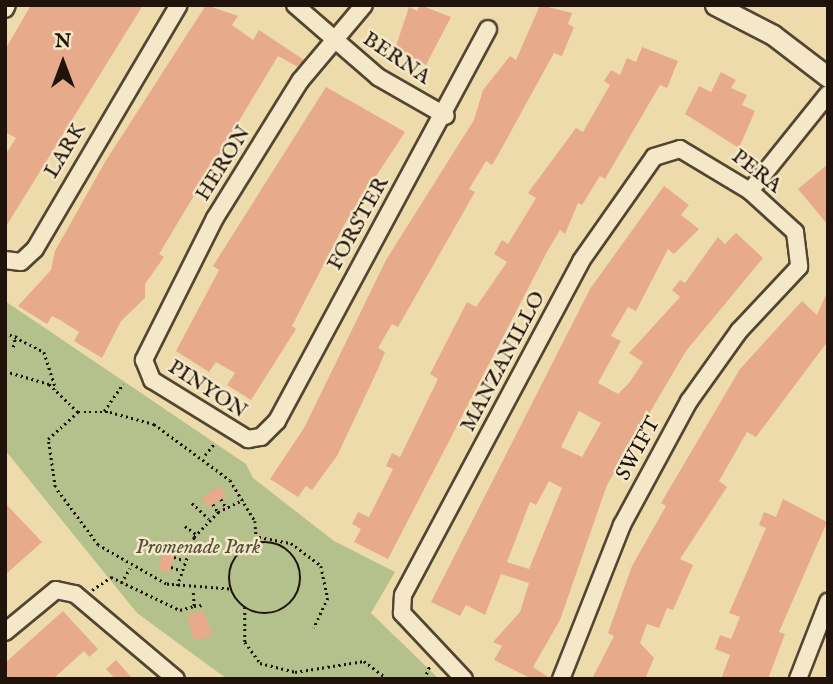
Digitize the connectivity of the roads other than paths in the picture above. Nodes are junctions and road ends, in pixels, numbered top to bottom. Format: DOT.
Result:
graph roads {
  1 [pos="179,5"];
  2 [pos="295,5"];
  3 [pos="364,5"];
  4 [pos="715,5"];
  5 [pos="488,29"];
  6 [pos="332,41"];
  7 [pos="828,77"];
  8 [pos="828,94"];
  9 [pos="446,116"];
  10 [pos="654,157"];
  11 [pos="750,191"];
  12 [pos="5,260"];
  13 [pos="799,267"];
  14 [pos="144,360"];
  15 [pos="261,437"];
  16 [pos="828,602"];
  17 [pos="5,632"];
  18 [pos="176,679"];
  19 [pos="464,679"];
  20 [pos="561,679"];
  21 [pos="798,679"];
  1 -- 12 [label="street, LARK"];
  2 -- 6 [label="street, BERNA"];
  3 -- 6 [label="street, HERON"];
  4 -- 7 [label="street"];
  5 -- 9 [label="street, FORSTER"];
  6 -- 9 [label="street, BERNA"];
  6 -- 14 [label="street, HERON"];
  8 -- 11 [label="street"];
  9 -- 15 [label="street, FORSTER"];
  10 -- 11 [label="street, PERA"];
  10 -- 19 [label="street, MANZANILLO"];
  11 -- 13 [label="street, PERA"];
  13 -- 20 [label="street, SWIFT"];
  14 -- 15 [label="street, PINYON"];
  16 -- 21 [label="street"];
  17 -- 18 [label="street"];
}
